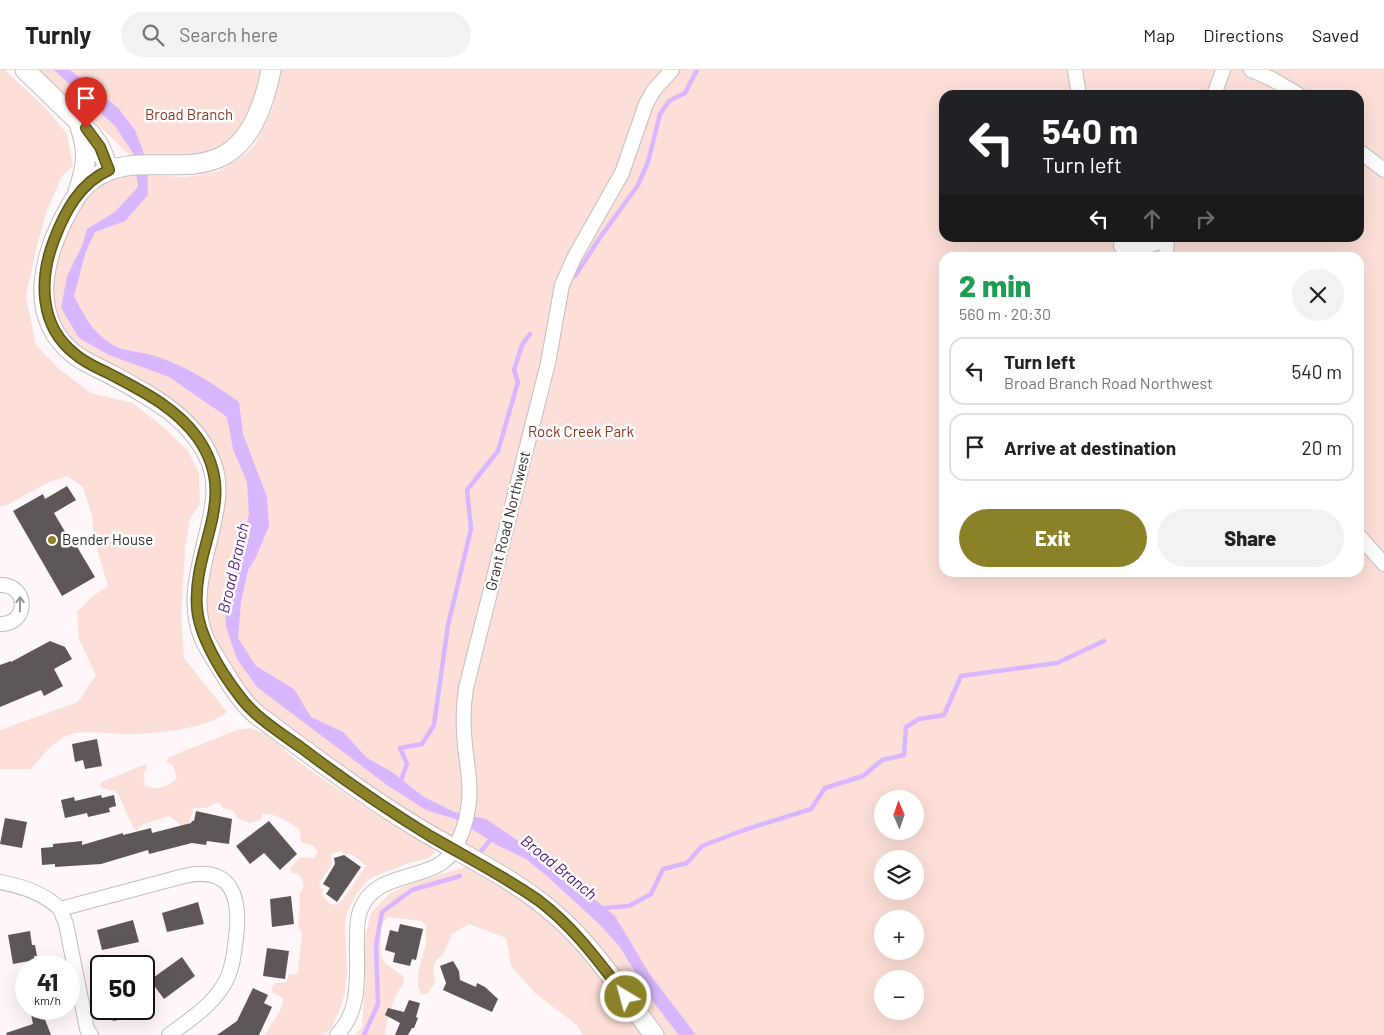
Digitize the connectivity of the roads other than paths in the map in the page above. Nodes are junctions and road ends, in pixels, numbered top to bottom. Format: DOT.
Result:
graph roads {
  1 [pos="25,70"];
  2 [pos="271,70"];
  3 [pos="672,70"];
  4 [pos="1075,70"];
  5 [pos="1223,70"];
  6 [pos="1251,70"];
  7 [pos="1078,90"];
  8 [pos="1216,90"];
  9 [pos="1291,90"];
  10 [pos="78,121"];
  11 [pos="1364,155"];
  12 [pos="109,170"];
  13 [pos="1384,170"];
  14 [pos="76,196"];
  15 [pos="1157,242"];
  16 [pos="1122,247"];
  17 [pos="1364,542"];
  18 [pos="1384,564"];
  19 [pos="0,585"];
  20 [pos="0,624"];
  21 [pos="454,849"];
  22 [pos="0,882"];
  23 [pos="60,909"];
  24 [pos="91,1035"];
  25 [pos="169,1035"];
  26 [pos="337,1035"];
  27 [pos="654,1035"];
  1 -- 10 [label="main road"];
  2 -- 12 [label="main road"];
  3 -- 21 [label="street, Grant Road Northwest"];
  4 -- 7 [label="street"];
  5 -- 8 [label="street"];
  6 -- 9 [label="street"];
  10 -- 12 [label="main road"];
  10 -- 14 [label="main road"];
  11 -- 13 [label="street"];
  12 -- 14 [label="main road"];
  14 -- 21 [label="main road"];
  15 -- 16 [label="street"];
  17 -- 18 [label="street"];
  20 -- 19 [label="street, one-way"];
  21 -- 26 [label="street"];
  21 -- 27 [label="main road"];
  22 -- 23 [label="street"];
  23 -- 24 [label="street"];
  23 -- 25 [label="street"];
}
